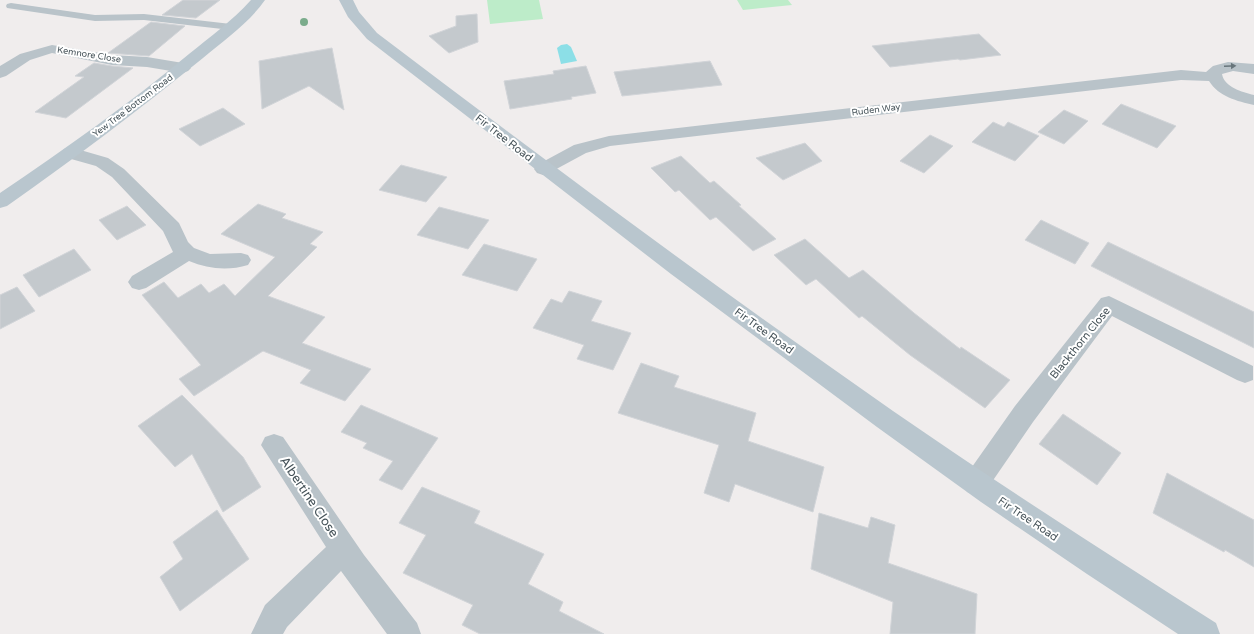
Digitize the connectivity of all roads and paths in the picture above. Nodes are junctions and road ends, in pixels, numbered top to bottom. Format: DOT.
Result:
graph roads {
  1 [pos="258,0"];
  2 [pos="346,0"];
  3 [pos="11,6"];
  4 [pos="231,27"];
  5 [pos="182,68"];
  6 [pos="1254,69"];
  7 [pos="0,73"];
  8 [pos="1214,77"];
  9 [pos="1254,100"];
  10 [pos="70,153"];
  11 [pos="543,169"];
  12 [pos="0,202"];
  13 [pos="187,253"];
  14 [pos="241,260"];
  15 [pos="139,282"];
  16 [pos="1245,373"];
  17 [pos="274,445"];
  18 [pos="976,483"];
  19 [pos="344,549"];
  20 [pos="266,634"];
  21 [pos="406,634"];
  22 [pos="1205,634"];
  1 -- 4 [label="main road, Yew Tree Bottom Road"];
  2 -- 11 [label="main road, Fir Tree Road"];
  3 -- 4 [label="lane"];
  4 -- 5 [label="main road, Yew Tree Bottom Road"];
  5 -- 7 [label="street, Kemnore Close"];
  5 -- 10 [label="main road, Yew Tree Bottom Road"];
  8 -- 6 [label="street, one-way"];
  8 -- 9 [label="street"];
  8 -- 11 [label="street, Ruden Way"];
  10 -- 12 [label="main road, Yew Tree Bottom Road"];
  10 -- 13 [label="street"];
  11 -- 18 [label="main road, Fir Tree Road"];
  13 -- 14 [label="street"];
  13 -- 15 [label="street"];
  16 -- 18 [label="street, Blackthorn Close"];
  17 -- 19 [label="street, Albertine Close"];
  18 -- 22 [label="main road, Fir Tree Road"];
  19 -- 20 [label="street, Albertine Close"];
  19 -- 21 [label="street, Albertine Close"];
}
